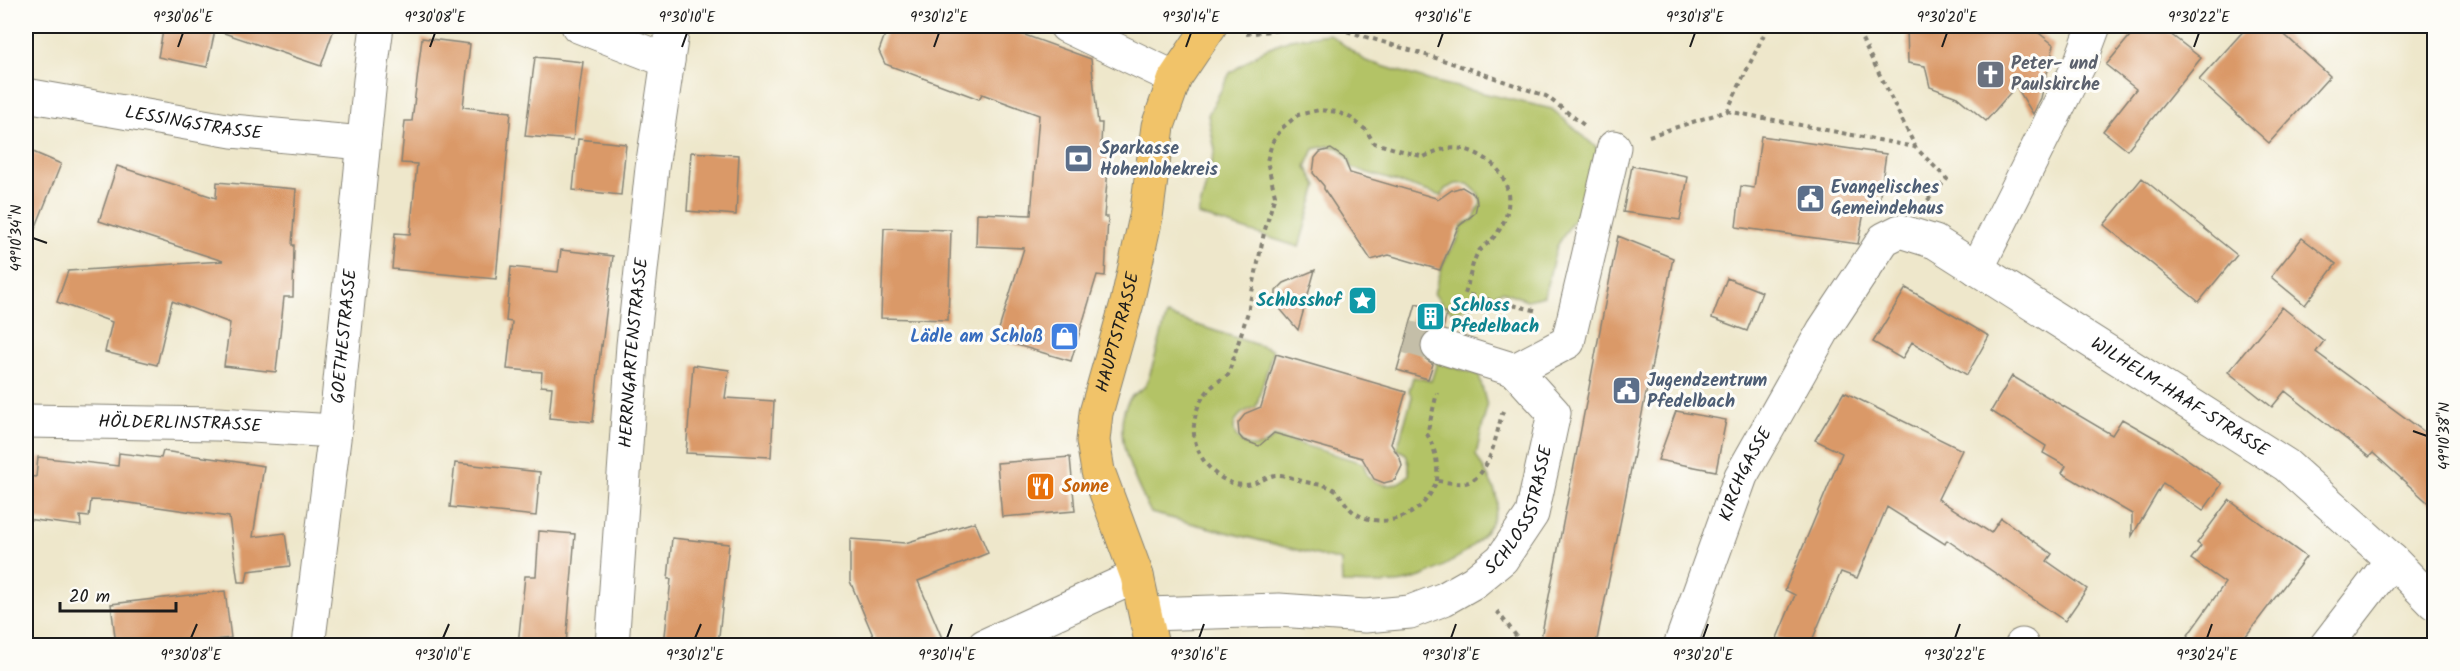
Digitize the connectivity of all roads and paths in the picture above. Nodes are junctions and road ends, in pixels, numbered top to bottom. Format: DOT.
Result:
graph roads {
  1 [pos="377,26"];
  2 [pos="578,26"];
  3 [pos="673,26"];
  4 [pos="1066,26"];
  5 [pos="1311,26"];
  6 [pos="1330,26"];
  7 [pos="1768,26"];
  8 [pos="1851,26"];
  9 [pos="2094,26"];
  10 [pos="1204,33"];
  11 [pos="668,61"];
  12 [pos="1174,78"];
  13 [pos="26,96"];
  14 [pos="1727,111"];
  15 [pos="363,143"];
  16 [pos="1614,147"];
  17 [pos="1915,147"];
  18 [pos="1900,231"];
  19 [pos="1977,269"];
  20 [pos="1574,319"];
  21 [pos="1438,346"];
  22 [pos="1515,370"];
  23 [pos="1437,393"];
  24 [pos="1504,408"];
  25 [pos="26,421"];
  26 [pos="335,431"];
  27 [pos="1437,481"];
  28 [pos="2392,560"];
  29 [pos="1137,576"];
  30 [pos="1474,582"];
  31 [pos="2434,603"];
  32 [pos="1147,614"];
  33 [pos="1682,640"];
  34 [pos="308,645"];
  35 [pos="612,645"];
  36 [pos="984,645"];
  37 [pos="1152,645"];
  38 [pos="1524,645"];
  39 [pos="2326,645"];
  1 -- 15 [label="street, GOETHESTRASSE"];
  2 -- 11 [label="street"];
  3 -- 11 [label="street, HERRNGARTENSTRASSE"];
  4 -- 12 [label="street"];
  5 -- 10 [label="path"];
  6 -- 16 [label="path"];
  7 -- 14 [label="path"];
  8 -- 17 [label="path"];
  9 -- 19 [label="street"];
  10 -- 12 [label="main road, HAUPTSTRASSE"];
  11 -- 35 [label="street, HERRNGARTENSTRASSE"];
  12 -- 29 [label="main road, HAUPTSTRASSE"];
  13 -- 15 [label="street, LESSINGSTRASSE"];
  14 -- 16 [label="path"];
  14 -- 17 [label="path"];
  15 -- 26 [label="street, GOETHESTRASSE"];
  16 -- 20 [label="street"];
  17 -- 18 [label="path"];
  18 -- 19 [label="street, WILHELM-HAAF-STRASSE"];
  18 -- 33 [label="street, KIRCHGASSE"];
  19 -- 28 [label="street, WILHELM-HAAF-STRASSE"];
  20 -- 22 [label="street"];
  20 -- 27 [label="path"];
  21 -- 22 [label="street"];
  22 -- 30 [label="street, SCHLOSSSTRASSE"];
  23 -- 27 [label="path"];
  24 -- 27 [label="path"];
  25 -- 26 [label="street, HÖLDERLINSTRASSE"];
  26 -- 34 [label="street, GOETHESTRASSE"];
  28 -- 31 [label="street, WILHELM-HAAF-STRASSE"];
  28 -- 39 [label="street"];
  29 -- 32 [label="main road, HAUPTSTRASSE"];
  29 -- 36 [label="street"];
  30 -- 32 [label="street, SCHLOSSSTRASSE"];
  30 -- 38 [label="path"];
  32 -- 37 [label="main road, HAUPTSTRASSE"];
}
